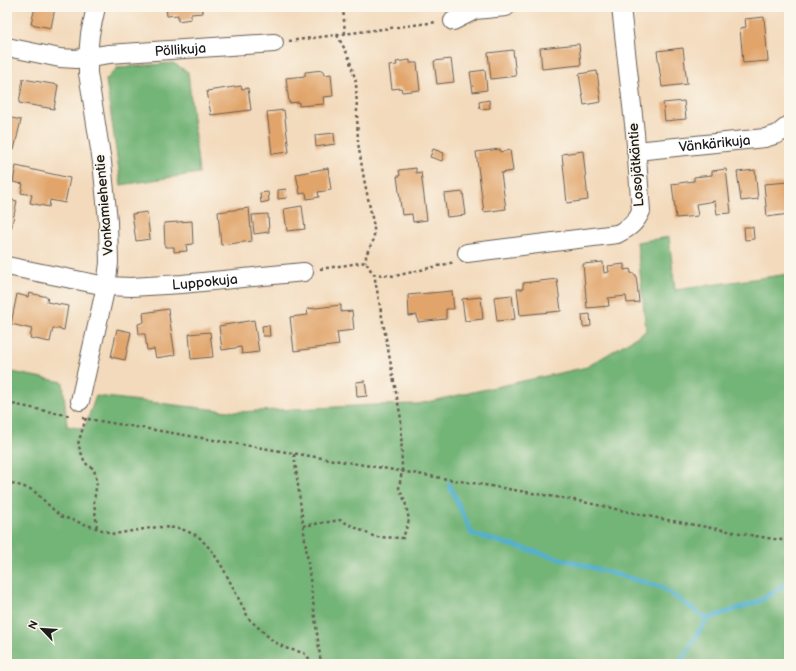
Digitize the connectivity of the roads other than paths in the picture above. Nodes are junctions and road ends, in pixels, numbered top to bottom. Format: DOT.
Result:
graph roads {
  1 [pos="96,7"];
  2 [pos="506,7"];
  3 [pos="622,7"];
  4 [pos="454,20"];
  5 [pos="274,43"];
  6 [pos="7,47"];
  7 [pos="88,58"];
  8 [pos="789,125"];
  9 [pos="636,151"];
  10 [pos="467,253"];
  11 [pos="7,266"];
  12 [pos="304,272"];
  13 [pos="106,286"];
  14 [pos="80,401"];
  1 -- 7 [label="street, Vonkamiehentie"];
  2 -- 4 [label="street"];
  3 -- 9 [label="street, Losojätkäntie"];
  5 -- 7 [label="street, Pöllikuja"];
  6 -- 7 [label="street, Pöllikuja"];
  7 -- 13 [label="street, Vonkamiehentie"];
  8 -- 9 [label="street, Vänkärikuja"];
  9 -- 10 [label="street, Losojätkäntie"];
  11 -- 13 [label="street, Luppokuja"];
  12 -- 13 [label="street, Luppokuja"];
  13 -- 14 [label="street, Vonkamiehentie"];
}
